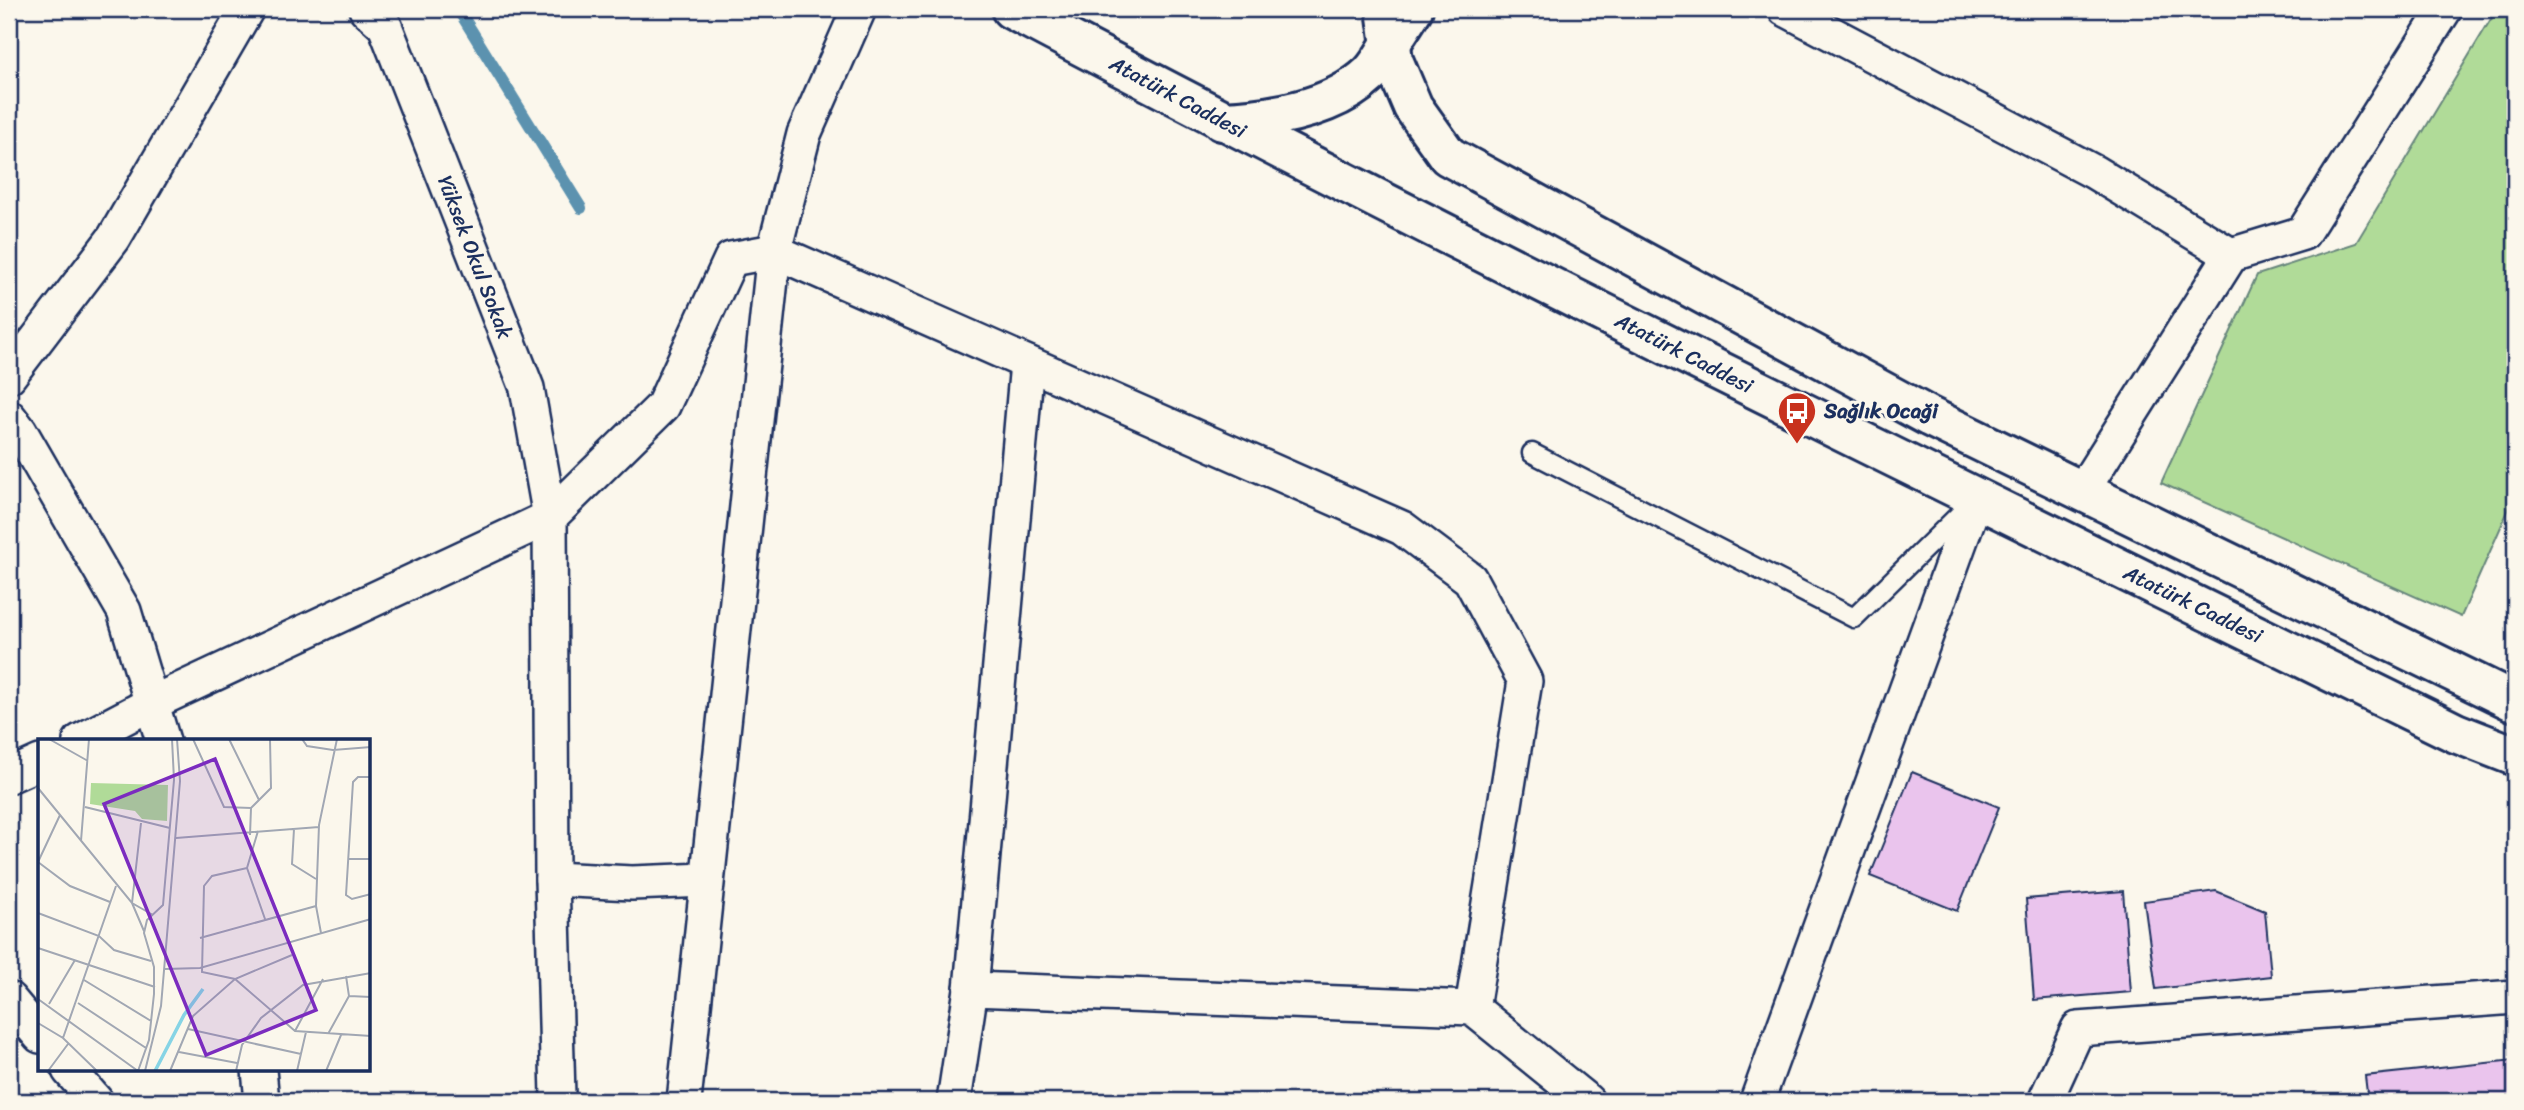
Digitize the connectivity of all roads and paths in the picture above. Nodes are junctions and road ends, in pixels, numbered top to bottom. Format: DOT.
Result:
graph roads {
  1 [pos="247,9"];
  2 [pos="366,9"];
  3 [pos="859,9"];
  4 [pos="1011,9"];
  5 [pos="1413,9"];
  6 [pos="1785,9"];
  7 [pos="2445,9"];
  8 [pos="1043,18"];
  9 [pos="1389,26"];
  10 [pos="1222,121"];
  11 [pos="774,251"];
  12 [pos="2231,255"];
  13 [pos="1027,363"];
  14 [pos="9,376"];
  15 [pos="9,417"];
  16 [pos="1532,453"];
  17 [pos="2082,491"];
  18 [pos="1976,498"];
  19 [pos="550,517"];
  20 [pos="152,702"];
  21 [pos="2515,702"];
  22 [pos="84,739"];
  23 [pos="162,739"];
  24 [pos="2515,756"];
  25 [pos="38,763"];
  26 [pos="9,776"];
  27 [pos="552,879"];
  28 [pos="706,880"];
  29 [pos="971,989"];
  30 [pos="2515,997"];
  31 [pos="9,999"];
  32 [pos="1472,1007"];
  33 [pos="38,1034"];
  34 [pos="71,1072"];
  35 [pos="259,1072"];
  36 [pos="558,1096"];
  37 [pos="96,1101"];
  38 [pos="262,1101"];
  39 [pos="684,1101"];
  40 [pos="954,1101"];
  41 [pos="1587,1101"];
  42 [pos="1757,1101"];
  43 [pos="2045,1101"];
  1 -- 14 [label="street"];
  2 -- 19 [label="street, Yüksek Okul Sokak"];
  3 -- 11 [label="street"];
  4 -- 8 [label="main road, Atatürk Caddesi"];
  5 -- 9 [label="main road"];
  6 -- 12 [label="street"];
  7 -- 12 [label="street"];
  8 -- 10 [label="main road, Atatürk Caddesi"];
  9 -- 10 [label="main road"];
  9 -- 17 [label="main road"];
  10 -- 18 [label="main road, Atatürk Caddesi"];
  11 -- 13 [label="street"];
  11 -- 19 [label="street"];
  11 -- 28 [label="street"];
  12 -- 17 [label="street"];
  13 -- 29 [label="street"];
  13 -- 32 [label="street"];
  15 -- 20 [label="street"];
  16 -- 18 [label="lane"];
  17 -- 21 [label="main road"];
  18 -- 24 [label="main road, Atatürk Caddesi"];
  18 -- 42 [label="street"];
  19 -- 20 [label="street"];
  19 -- 27 [label="street, Yüksek Okul Sokak"];
  20 -- 22 [label="street"];
  20 -- 23 [label="street"];
  25 -- 26 [label="street"];
  27 -- 28 [label="street"];
  27 -- 36 [label="street, Yüksek Okul Sokak"];
  28 -- 39 [label="street"];
  29 -- 32 [label="street"];
  29 -- 40 [label="street"];
  30 -- 43 [label="street"];
  31 -- 33 [label="street"];
  32 -- 41 [label="street"];
  34 -- 37 [label="street"];
  35 -- 38 [label="street"];
}
